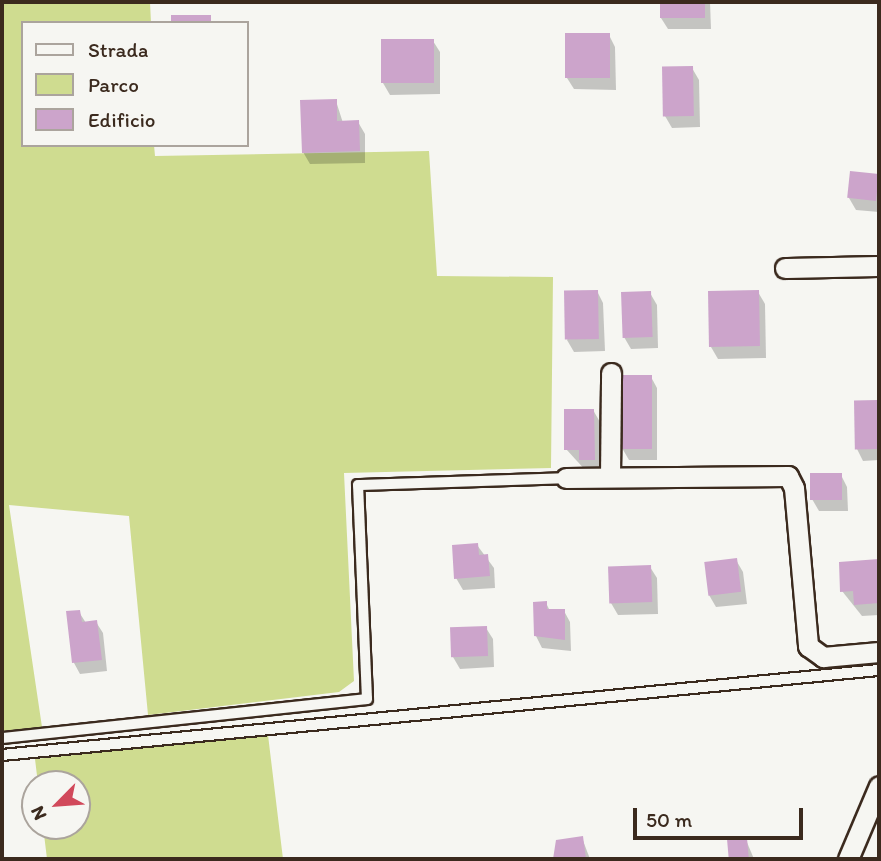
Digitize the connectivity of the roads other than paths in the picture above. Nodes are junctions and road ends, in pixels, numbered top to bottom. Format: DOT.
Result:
graph roads {
  1 [pos="879,266"];
  2 [pos="785,268"];
  3 [pos="611,373"];
  4 [pos="610,477"];
  5 [pos="566,478"];
  6 [pos="879,652"];
  7 [pos="879,670"];
  8 [pos="2,738"];
  9 [pos="2,755"];
  10 [pos="879,786"];
  11 [pos="848,859"];
  1 -- 2 [label="street"];
  3 -- 4 [label="street"];
  4 -- 5 [label="street"];
  4 -- 6 [label="street"];
  5 -- 8 [label="lane"];
  7 -- 9 [label="lane"];
  10 -- 11 [label="street"];
}
